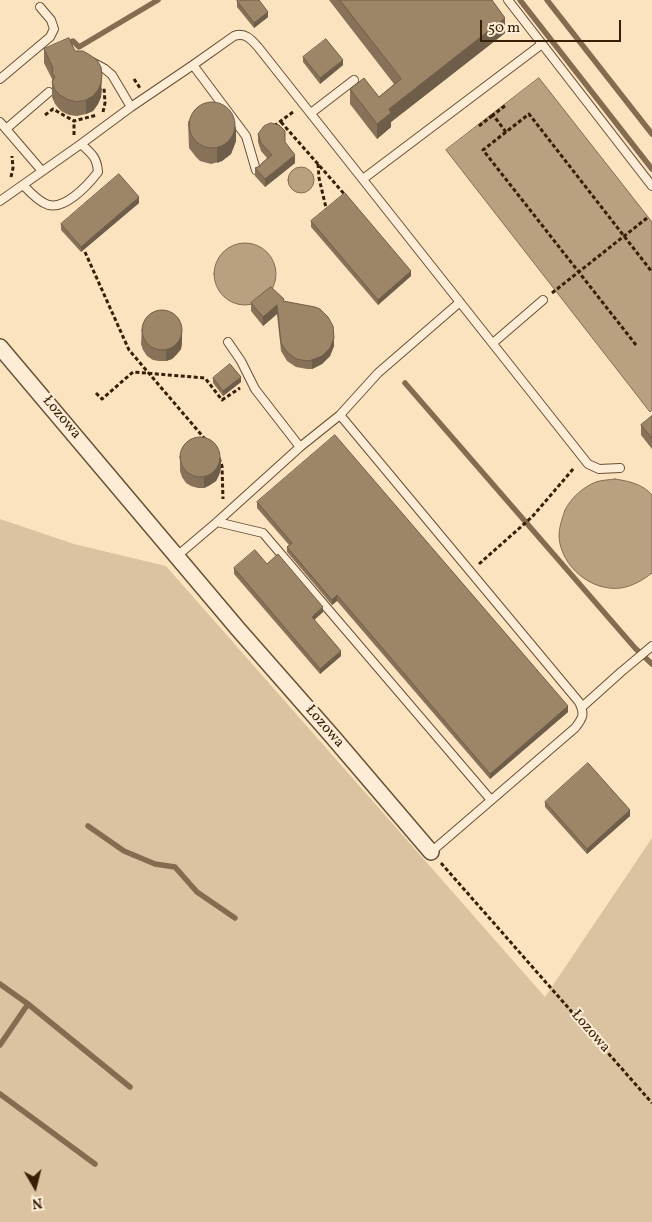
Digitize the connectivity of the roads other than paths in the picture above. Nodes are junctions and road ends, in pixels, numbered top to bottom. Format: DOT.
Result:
graph roads {
  1 [pos="508,0"];
  2 [pos="40,7"];
  3 [pos="542,44"];
  4 [pos="84,58"];
  5 [pos="194,65"];
  6 [pos="0,79"];
  7 [pos="354,80"];
  8 [pos="49,92"];
  9 [pos="131,107"];
  10 [pos="310,113"];
  11 [pos="0,122"];
  12 [pos="6,129"];
  13 [pos="81,144"];
  14 [pos="256,170"];
  15 [pos="42,172"];
  16 [pos="363,179"];
  17 [pos="23,185"];
  18 [pos="652,186"];
  19 [pos="0,201"];
  20 [pos="544,300"];
  21 [pos="460,302"];
  22 [pos="228,342"];
  23 [pos="493,343"];
  24 [pos="0,347"];
  25 [pos="340,414"];
  26 [pos="300,447"];
  27 [pos="620,468"];
  28 [pos="220,519"];
  29 [pos="177,556"];
  30 [pos="651,646"];
  31 [pos="582,707"];
  32 [pos="491,800"];
  33 [pos="431,852"];
  1 -- 3 [label="lane"];
  2 -- 6 [label="lane"];
  3 -- 16 [label="lane"];
  3 -- 18 [label="lane"];
  4 -- 9 [label="lane"];
  5 -- 9 [label="lane"];
  5 -- 10 [label="lane"];
  5 -- 14 [label="lane"];
  7 -- 10 [label="lane"];
  8 -- 12 [label="lane"];
  9 -- 13 [label="lane"];
  10 -- 16 [label="lane"];
  11 -- 12 [label="lane"];
  12 -- 15 [label="lane"];
  13 -- 15 [label="lane"];
  13 -- 17 [label="lane"];
  15 -- 17 [label="lane"];
  16 -- 21 [label="lane"];
  17 -- 19 [label="lane"];
  20 -- 23 [label="lane"];
  21 -- 23 [label="lane"];
  21 -- 25 [label="lane"];
  22 -- 26 [label="lane"];
  23 -- 27 [label="lane"];
  24 -- 29 [label="street, Łozowa"];
  25 -- 26 [label="lane"];
  25 -- 31 [label="lane"];
  26 -- 28 [label="lane"];
  28 -- 29 [label="lane"];
  28 -- 32 [label="lane"];
  29 -- 33 [label="street, Łozowa"];
  30 -- 31 [label="lane"];
  31 -- 32 [label="lane"];
  32 -- 33 [label="lane"];
}
